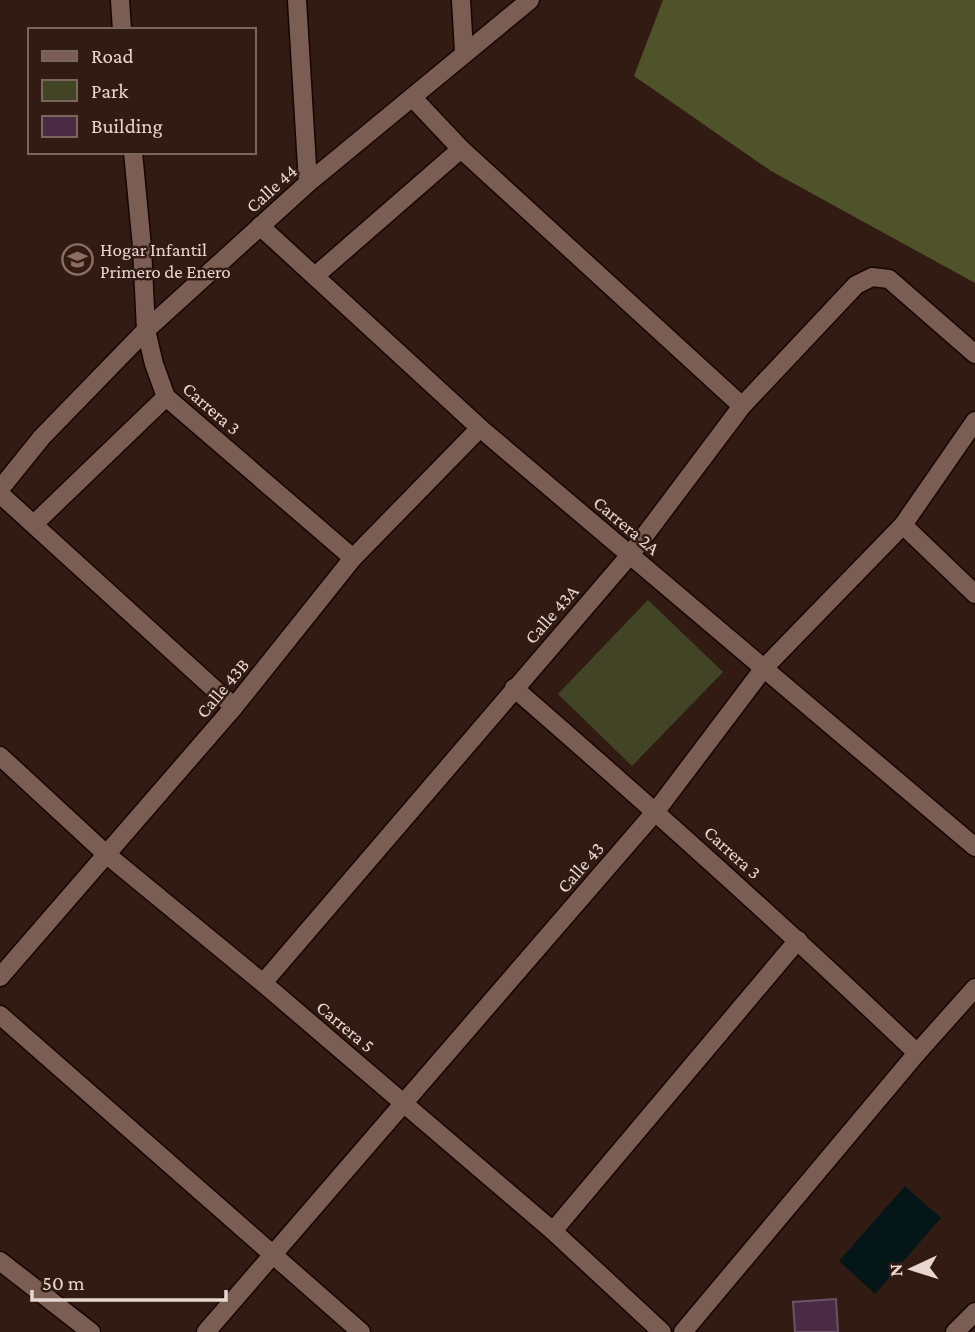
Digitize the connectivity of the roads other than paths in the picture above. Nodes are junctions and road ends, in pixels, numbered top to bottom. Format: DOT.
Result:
graph roads {
  1 [pos="120,0"];
  2 [pos="297,0"];
  3 [pos="461,0"];
  4 [pos="530,0"];
  5 [pos="122,28"];
  6 [pos="464,52"];
  7 [pos="413,98"];
  8 [pos="461,149"];
  9 [pos="133,154"];
  10 [pos="308,183"];
  11 [pos="261,226"];
  12 [pos="315,276"];
  13 [pos="146,330"];
  14 [pos="975,354"];
  15 [pos="166,397"];
  16 [pos="742,406"];
  17 [pos="975,421"];
  18 [pos="480,428"];
  19 [pos="0,491"];
  20 [pos="34,524"];
  21 [pos="903,525"];
  22 [pos="630,555"];
  23 [pos="353,558"];
  24 [pos="975,594"];
  25 [pos="764,668"];
  26 [pos="514,688"];
  27 [pos="234,708"];
  28 [pos="0,756"];
  29 [pos="656,811"];
  30 [pos="975,847"];
  31 [pos="106,854"];
  32 [pos="798,940"];
  33 [pos="0,977"];
  34 [pos="263,983"];
  35 [pos="975,988"];
  36 [pos="0,1015"];
  37 [pos="917,1053"];
  38 [pos="404,1103"];
  39 [pos="553,1231"];
  40 [pos="274,1254"];
  41 [pos="2,1268"];
  42 [pos="975,1312"];
  43 [pos="960,1330"];
  44 [pos="91,1332"];
  45 [pos="206,1332"];
  46 [pos="361,1332"];
  47 [pos="662,1332"];
  48 [pos="683,1332"];
  1 -- 5 [label="street"];
  2 -- 10 [label="street"];
  3 -- 6 [label="street"];
  4 -- 6 [label="street, Calle 44"];
  6 -- 7 [label="street, Calle 44"];
  7 -- 8 [label="street"];
  7 -- 10 [label="street, Calle 44"];
  8 -- 12 [label="street"];
  8 -- 16 [label="street"];
  9 -- 13 [label="street, Carrera 3"];
  10 -- 11 [label="street, Calle 44"];
  11 -- 12 [label="street, Carrera 2A"];
  11 -- 13 [label="street, Calle 44"];
  12 -- 18 [label="street, Carrera 2A"];
  13 -- 15 [label="street, Carrera 3"];
  13 -- 19 [label="street, Calle 44"];
  14 -- 16 [label="street, Calle 43A"];
  15 -- 20 [label="street"];
  15 -- 23 [label="street, Carrera 3"];
  16 -- 22 [label="street, Calle 43A"];
  17 -- 21 [label="street, Calle 43"];
  18 -- 22 [label="street, Carrera 2A"];
  18 -- 23 [label="street, Calle 43B"];
  19 -- 20 [label="street"];
  20 -- 27 [label="street"];
  21 -- 24 [label="street"];
  21 -- 25 [label="street, Calle 43"];
  22 -- 25 [label="street, Carrera 2A"];
  22 -- 26 [label="street, Calle 43A"];
  23 -- 27 [label="street, Calle 43B"];
  25 -- 29 [label="street, Calle 43"];
  25 -- 30 [label="street, Carrera 2A"];
  26 -- 29 [label="street, Carrera 3"];
  26 -- 34 [label="street, Calle 43A"];
  27 -- 31 [label="street, Calle 43B"];
  28 -- 31 [label="street, Carrera 5"];
  29 -- 32 [label="street, Carrera 3"];
  29 -- 38 [label="street, Calle 43"];
  31 -- 33 [label="street, Calle 43B"];
  31 -- 34 [label="street, Carrera 5"];
  32 -- 37 [label="street, Carrera 3"];
  32 -- 39 [label="street"];
  34 -- 38 [label="street, Carrera 5"];
  35 -- 37 [label="street"];
  36 -- 40 [label="street"];
  37 -- 48 [label="street"];
  38 -- 39 [label="street, Carrera 5"];
  38 -- 40 [label="street, Calle 43"];
  39 -- 47 [label="street, Carrera 5"];
  40 -- 45 [label="street, Calle 43"];
  40 -- 46 [label="street"];
  41 -- 44 [label="street"];
  42 -- 43 [label="street"];
}
